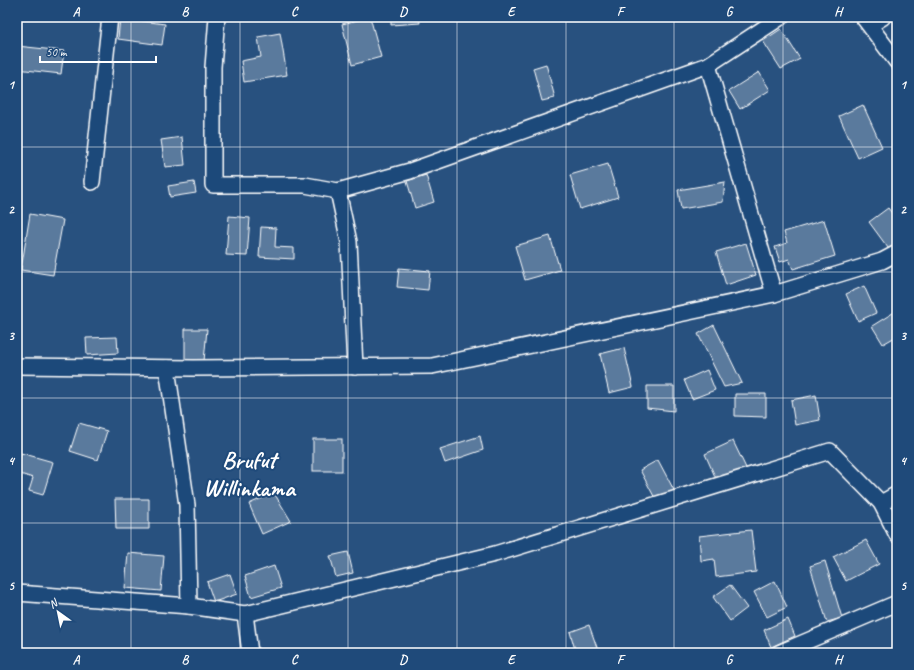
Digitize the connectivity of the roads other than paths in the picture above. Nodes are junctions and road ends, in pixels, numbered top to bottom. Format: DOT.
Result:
graph roads {
  1 [pos="110,17"];
  2 [pos="217,17"];
  3 [pos="781,17"];
  4 [pos="883,17"];
  5 [pos="867,21"];
  6 [pos="897,62"];
  7 [pos="708,65"];
  8 [pos="92,182"];
  9 [pos="338,191"];
  10 [pos="897,253"];
  11 [pos="774,294"];
  12 [pos="17,366"];
  13 [pos="355,367"];
  14 [pos="167,368"];
  15 [pos="897,494"];
  16 [pos="881,503"];
  17 [pos="897,535"];
  18 [pos="17,593"];
  19 [pos="897,603"];
  20 [pos="189,606"];
  21 [pos="245,614"];
  22 [pos="250,653"];
  23 [pos="779,653"];
  1 -- 8 [label="street"];
  2 -- 9 [label="street"];
  3 -- 7 [label="street"];
  4 -- 5 [label="street"];
  5 -- 6 [label="street"];
  7 -- 9 [label="street"];
  7 -- 11 [label="street"];
  9 -- 13 [label="street"];
  10 -- 11 [label="street"];
  11 -- 13 [label="street"];
  12 -- 14 [label="street"];
  13 -- 14 [label="street"];
  14 -- 20 [label="street"];
  15 -- 16 [label="street"];
  16 -- 17 [label="street"];
  16 -- 21 [label="street"];
  18 -- 20 [label="street"];
  19 -- 23 [label="street"];
  20 -- 21 [label="street"];
  21 -- 22 [label="street"];
}
